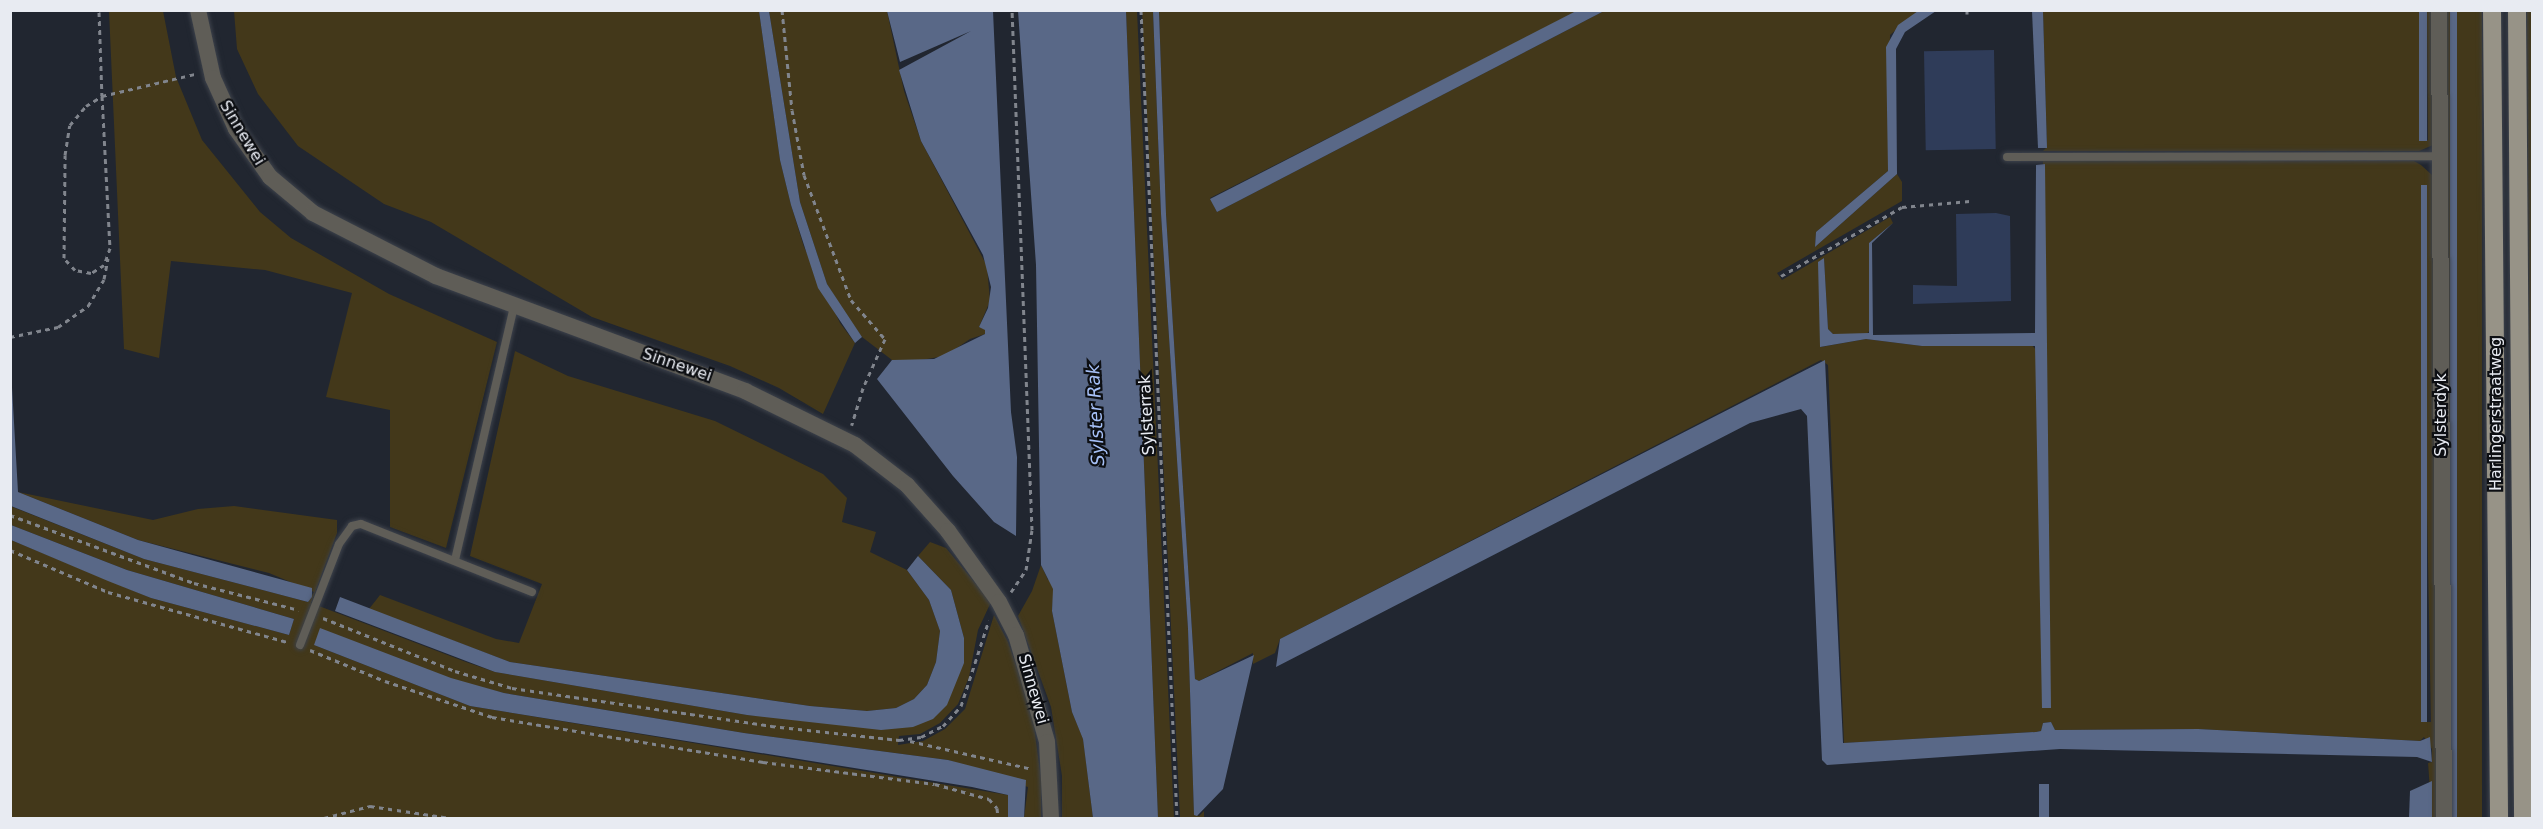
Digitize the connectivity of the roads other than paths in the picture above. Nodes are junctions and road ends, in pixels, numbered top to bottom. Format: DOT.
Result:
graph roads {
  1 [pos="198,10"];
  2 [pos="2439,10"];
  3 [pos="2492,10"];
  4 [pos="2517,10"];
  5 [pos="2440,156"];
  6 [pos="2007,157"];
  7 [pos="514,307"];
  8 [pos="455,560"];
  9 [pos="532,592"];
  10 [pos="300,645"];
  11 [pos="1051,819"];
  12 [pos="2444,819"];
  13 [pos="2499,819"];
  14 [pos="2523,819"];
  1 -- 7 [label="street, Sinnewei"];
  2 -- 5 [label="street, Sylsterdyk"];
  3 -- 13 [label="main road, Harlingerstraatweg"];
  4 -- 14 [label="main road, Harlingerstraatweg"];
  5 -- 6 [label="lane"];
  5 -- 12 [label="street, Sylsterdyk"];
  7 -- 8 [label="lane"];
  7 -- 11 [label="street, Sinnewei"];
  8 -- 9 [label="lane"];
  8 -- 10 [label="lane"];
}
